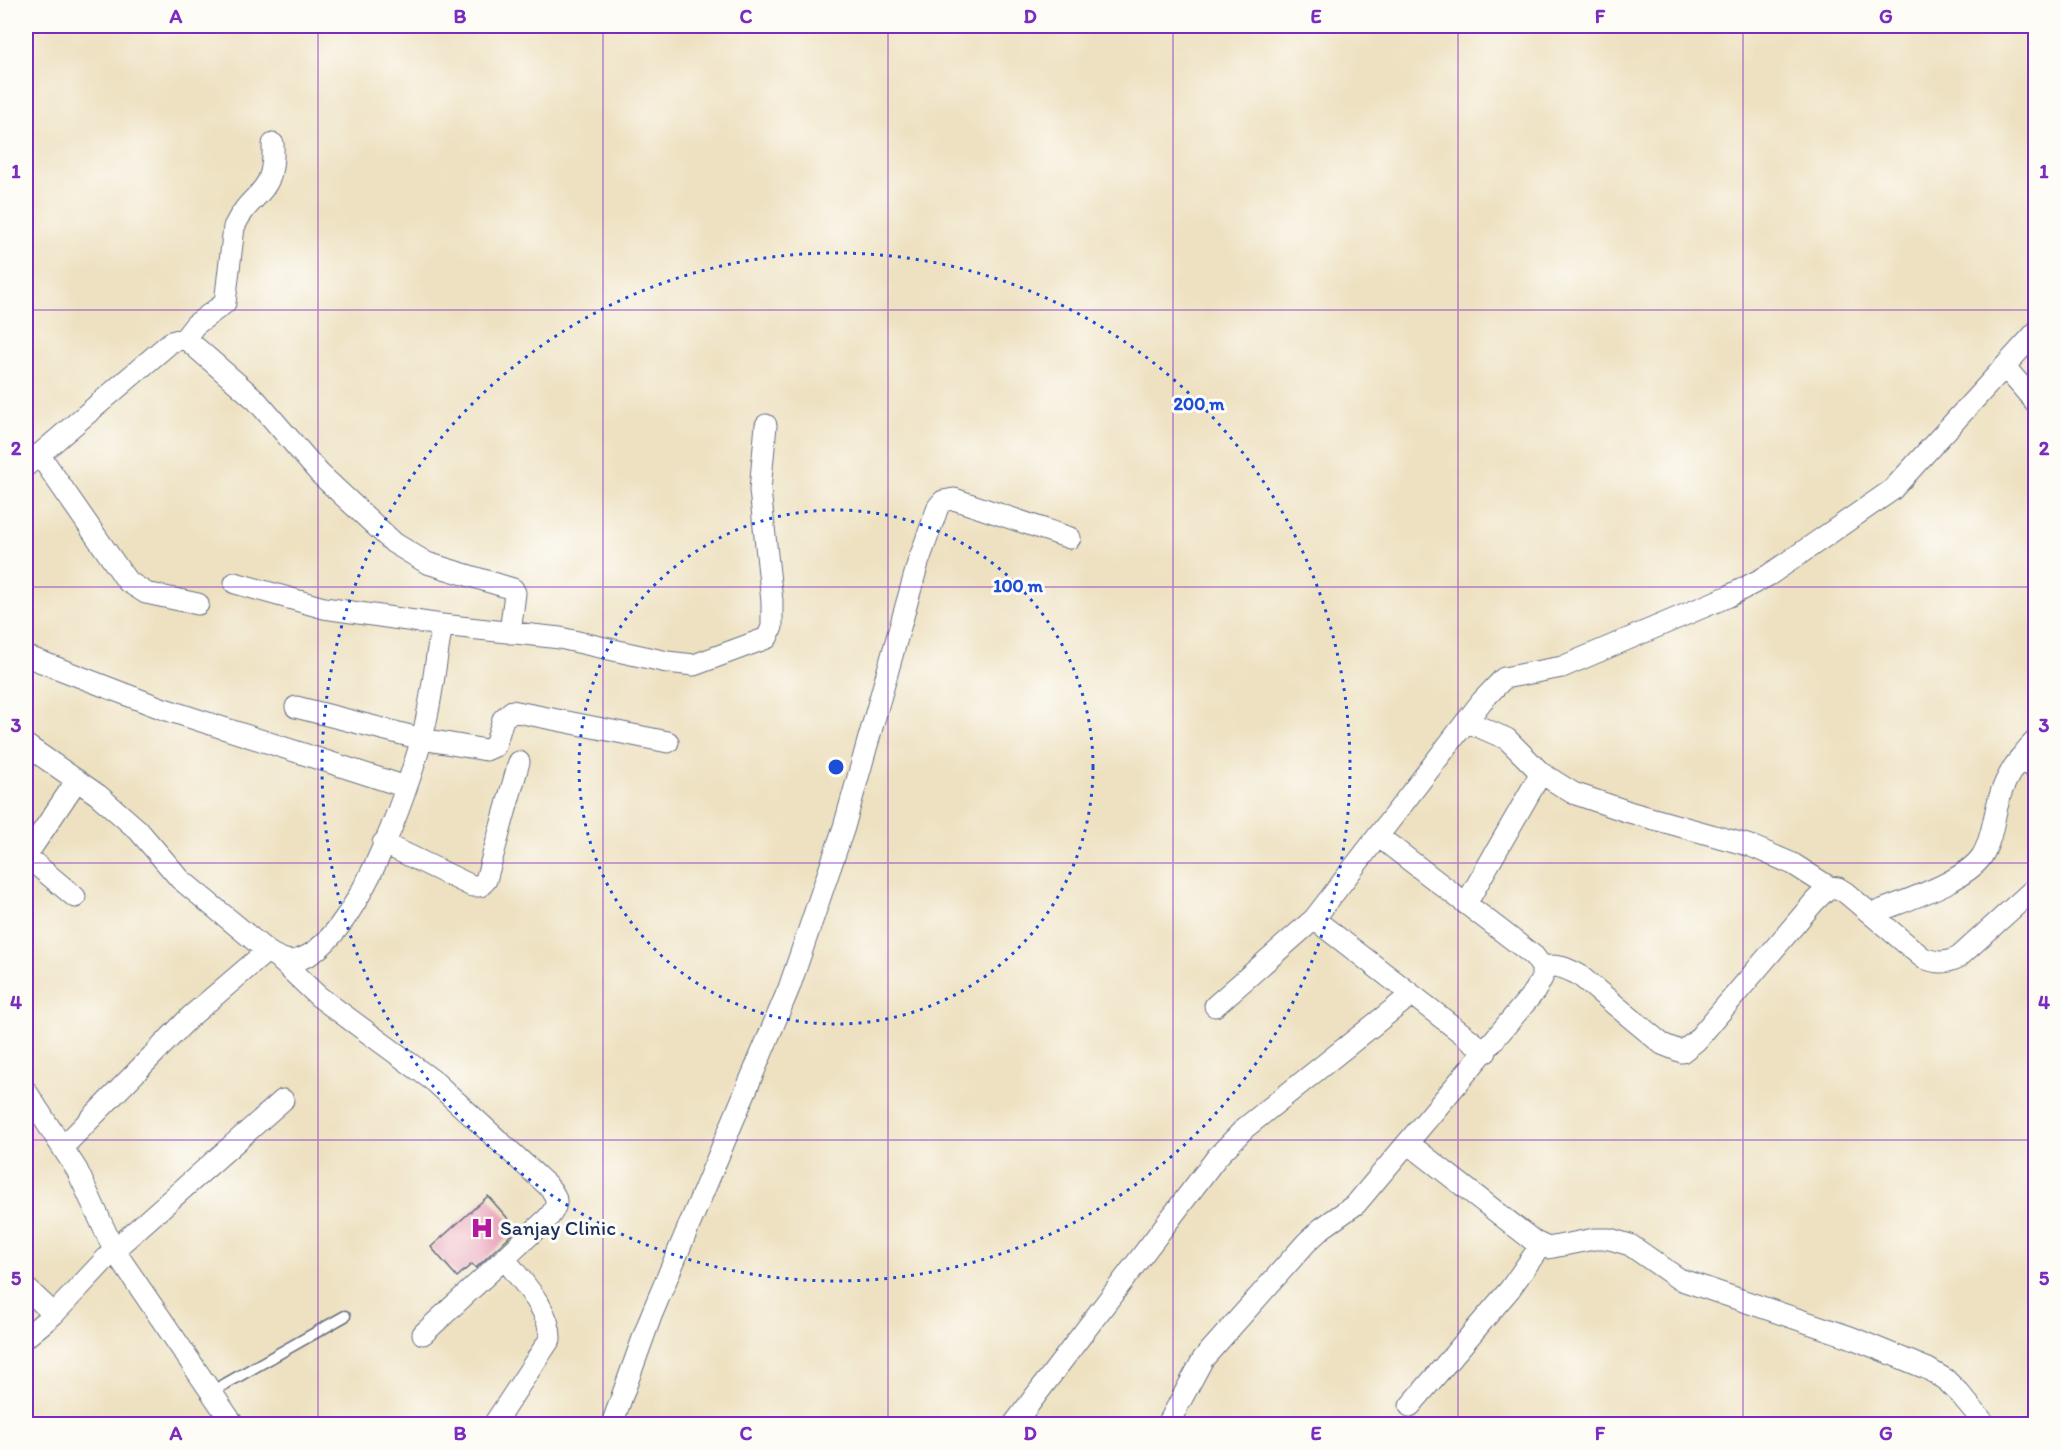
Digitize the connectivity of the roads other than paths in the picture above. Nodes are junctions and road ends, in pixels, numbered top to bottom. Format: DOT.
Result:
graph roads {
  1 [pos="273,144"];
  2 [pos="2036,332"];
  3 [pos="185,338"];
  4 [pos="2005,367"];
  5 [pos="2036,403"];
  6 [pos="766,425"];
  7 [pos="32,460"];
  8 [pos="1070,537"];
  9 [pos="235,583"];
  10 [pos="198,604"];
  11 [pos="442,625"];
  12 [pos="510,633"];
  13 [pos="26,656"];
  14 [pos="296,708"];
  15 [pos="1468,722"];
  16 [pos="422,739"];
  17 [pos="2036,740"];
  18 [pos="668,742"];
  19 [pos="26,745"];
  20 [pos="519,762"];
  21 [pos="2027,764"];
  22 [pos="1541,773"];
  23 [pos="77,780"];
  24 [pos="406,787"];
  25 [pos="1378,836"];
  26 [pos="383,843"];
  27 [pos="26,856"];
  28 [pos="2036,887"];
  29 [pos="1829,888"];
  30 [pos="75,897"];
  31 [pos="1466,904"];
  32 [pos="1872,914"];
  33 [pos="1314,919"];
  34 [pos="273,955"];
  35 [pos="1542,967"];
  36 [pos="1411,995"];
  37 [pos="1215,1006"];
  38 [pos="1486,1052"];
  39 [pos="26,1091"];
  40 [pos="282,1100"];
  41 [pos="1408,1143"];
  42 [pos="63,1147"];
  43 [pos="1541,1245"];
  44 [pos="114,1250"];
  45 [pos="505,1259"];
  46 [pos="26,1288"];
  47 [pos="54,1314"];
  48 [pos="345,1316"];
  49 [pos="423,1334"];
  50 [pos="26,1337"];
  51 [pos="211,1392"];
  52 [pos="1410,1406"];
  53 [pos="233,1425"];
  54 [pos="494,1425"];
  55 [pos="612,1425"];
  56 [pos="1014,1425"];
  57 [pos="1168,1425"];
  58 [pos="1985,1425"];
  1 -- 3 [label="street"];
  2 -- 4 [label="street"];
  3 -- 7 [label="street"];
  3 -- 12 [label="street"];
  4 -- 5 [label="street"];
  4 -- 15 [label="street"];
  6 -- 12 [label="street"];
  7 -- 10 [label="street"];
  8 -- 55 [label="street"];
  9 -- 11 [label="street"];
  11 -- 12 [label="street"];
  11 -- 16 [label="street"];
  13 -- 24 [label="street"];
  14 -- 16 [label="street"];
  15 -- 22 [label="street"];
  15 -- 25 [label="street"];
  16 -- 18 [label="street"];
  16 -- 24 [label="street"];
  17 -- 21 [label="street"];
  19 -- 23 [label="street"];
  20 -- 26 [label="street"];
  21 -- 32 [label="street"];
  22 -- 29 [label="street"];
  22 -- 31 [label="street"];
  23 -- 27 [label="street"];
  23 -- 34 [label="street"];
  24 -- 26 [label="street"];
  25 -- 31 [label="street"];
  25 -- 33 [label="street"];
  26 -- 34 [label="street"];
  27 -- 30 [label="street"];
  28 -- 32 [label="street"];
  29 -- 32 [label="street"];
  29 -- 35 [label="street"];
  31 -- 35 [label="street"];
  33 -- 36 [label="street"];
  33 -- 37 [label="street"];
  34 -- 42 [label="street"];
  34 -- 45 [label="street"];
  35 -- 38 [label="street"];
  36 -- 38 [label="street"];
  36 -- 56 [label="street"];
  38 -- 41 [label="street"];
  39 -- 42 [label="street"];
  40 -- 44 [label="street"];
  41 -- 43 [label="street"];
  41 -- 57 [label="street"];
  42 -- 44 [label="street"];
  43 -- 52 [label="street"];
  43 -- 58 [label="street"];
  44 -- 47 [label="street"];
  44 -- 51 [label="street"];
  45 -- 49 [label="street"];
  45 -- 54 [label="street"];
  46 -- 47 [label="street"];
  47 -- 50 [label="street"];
  48 -- 51 [label="lane"];
  51 -- 53 [label="street"];
}
